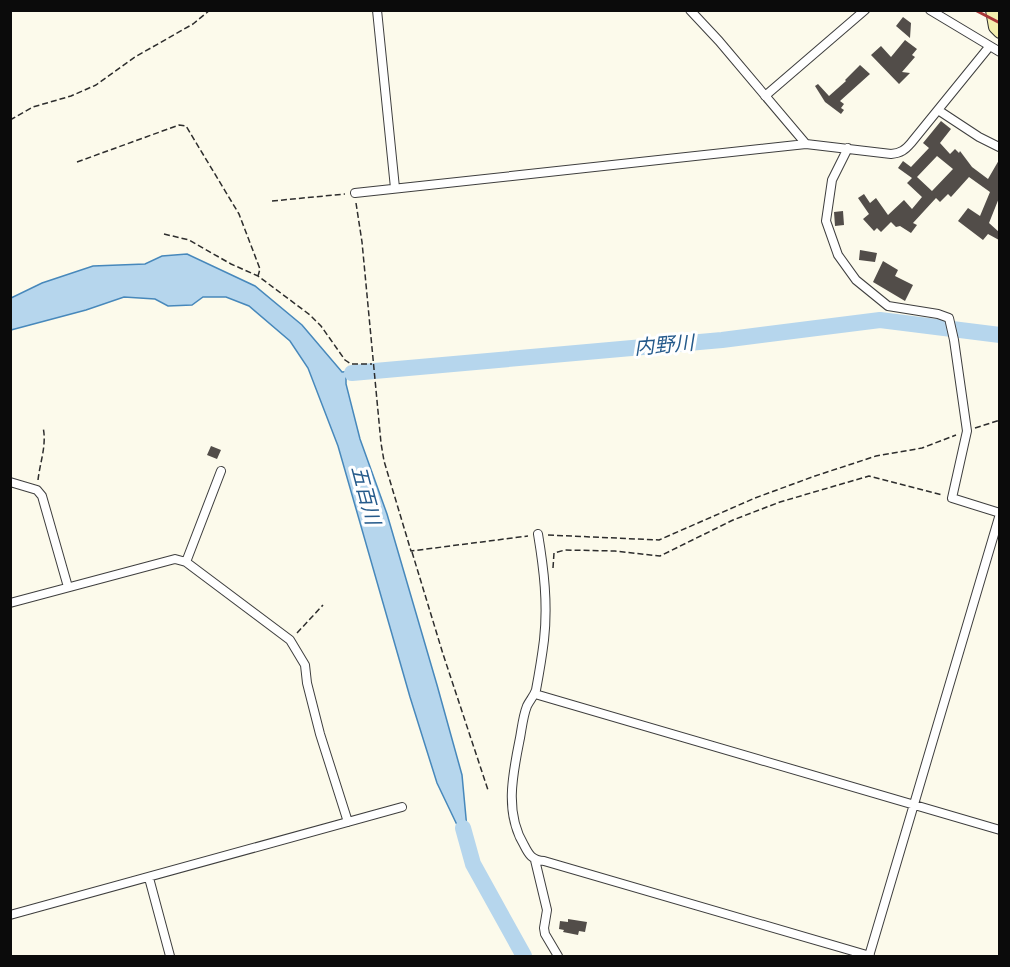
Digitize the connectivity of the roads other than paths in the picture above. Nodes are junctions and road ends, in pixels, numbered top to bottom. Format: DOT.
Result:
graph roads {
  1 [pos="376,10"];
  2 [pos="690,10"];
  3 [pos="865,10"];
  4 [pos="930,10"];
  5 [pos="992,10"];
  6 [pos="999,32"];
  7 [pos="989,47"];
  8 [pos="999,52"];
  9 [pos="765,96"];
  10 [pos="938,110"];
  11 [pos="806,144"];
  12 [pos="999,147"];
  13 [pos="848,148"];
  14 [pos="395,188"];
  15 [pos="355,193"];
  16 [pos="220,471"];
  17 [pos="10,482"];
  18 [pos="999,514"];
  19 [pos="538,534"];
  20 [pos="186,562"];
  21 [pos="68,587"];
  22 [pos="10,603"];
  23 [pos="535,693"];
  24 [pos="915,805"];
  25 [pos="402,807"];
  26 [pos="348,822"];
  27 [pos="999,830"];
  28 [pos="535,860"];
  29 [pos="149,878"];
  30 [pos="10,915"];
  31 [pos="170,957"];
  32 [pos="558,957"];
  33 [pos="870,957"];
  1 -- 14 [label="street"];
  2 -- 9 [label="street"];
  3 -- 9 [label="street"];
  4 -- 7 [label="street"];
  5 -- 6 [label="main road"];
  7 -- 8 [label="street"];
  7 -- 10 [label="street"];
  9 -- 11 [label="street"];
  10 -- 12 [label="street"];
  10 -- 13 [label="street"];
  11 -- 13 [label="street"];
  11 -- 14 [label="street"];
  13 -- 18 [label="street"];
  14 -- 15 [label="street"];
  16 -- 20 [label="street"];
  17 -- 21 [label="street"];
  18 -- 24 [label="street"];
  19 -- 23 [label="street"];
  20 -- 21 [label="street"];
  20 -- 26 [label="street"];
  21 -- 22 [label="street"];
  23 -- 24 [label="street"];
  23 -- 28 [label="street"];
  24 -- 27 [label="street"];
  24 -- 33 [label="street"];
  25 -- 26 [label="street"];
  26 -- 29 [label="street"];
  28 -- 32 [label="street"];
  28 -- 33 [label="street"];
  29 -- 30 [label="street"];
  29 -- 31 [label="street"];
}
